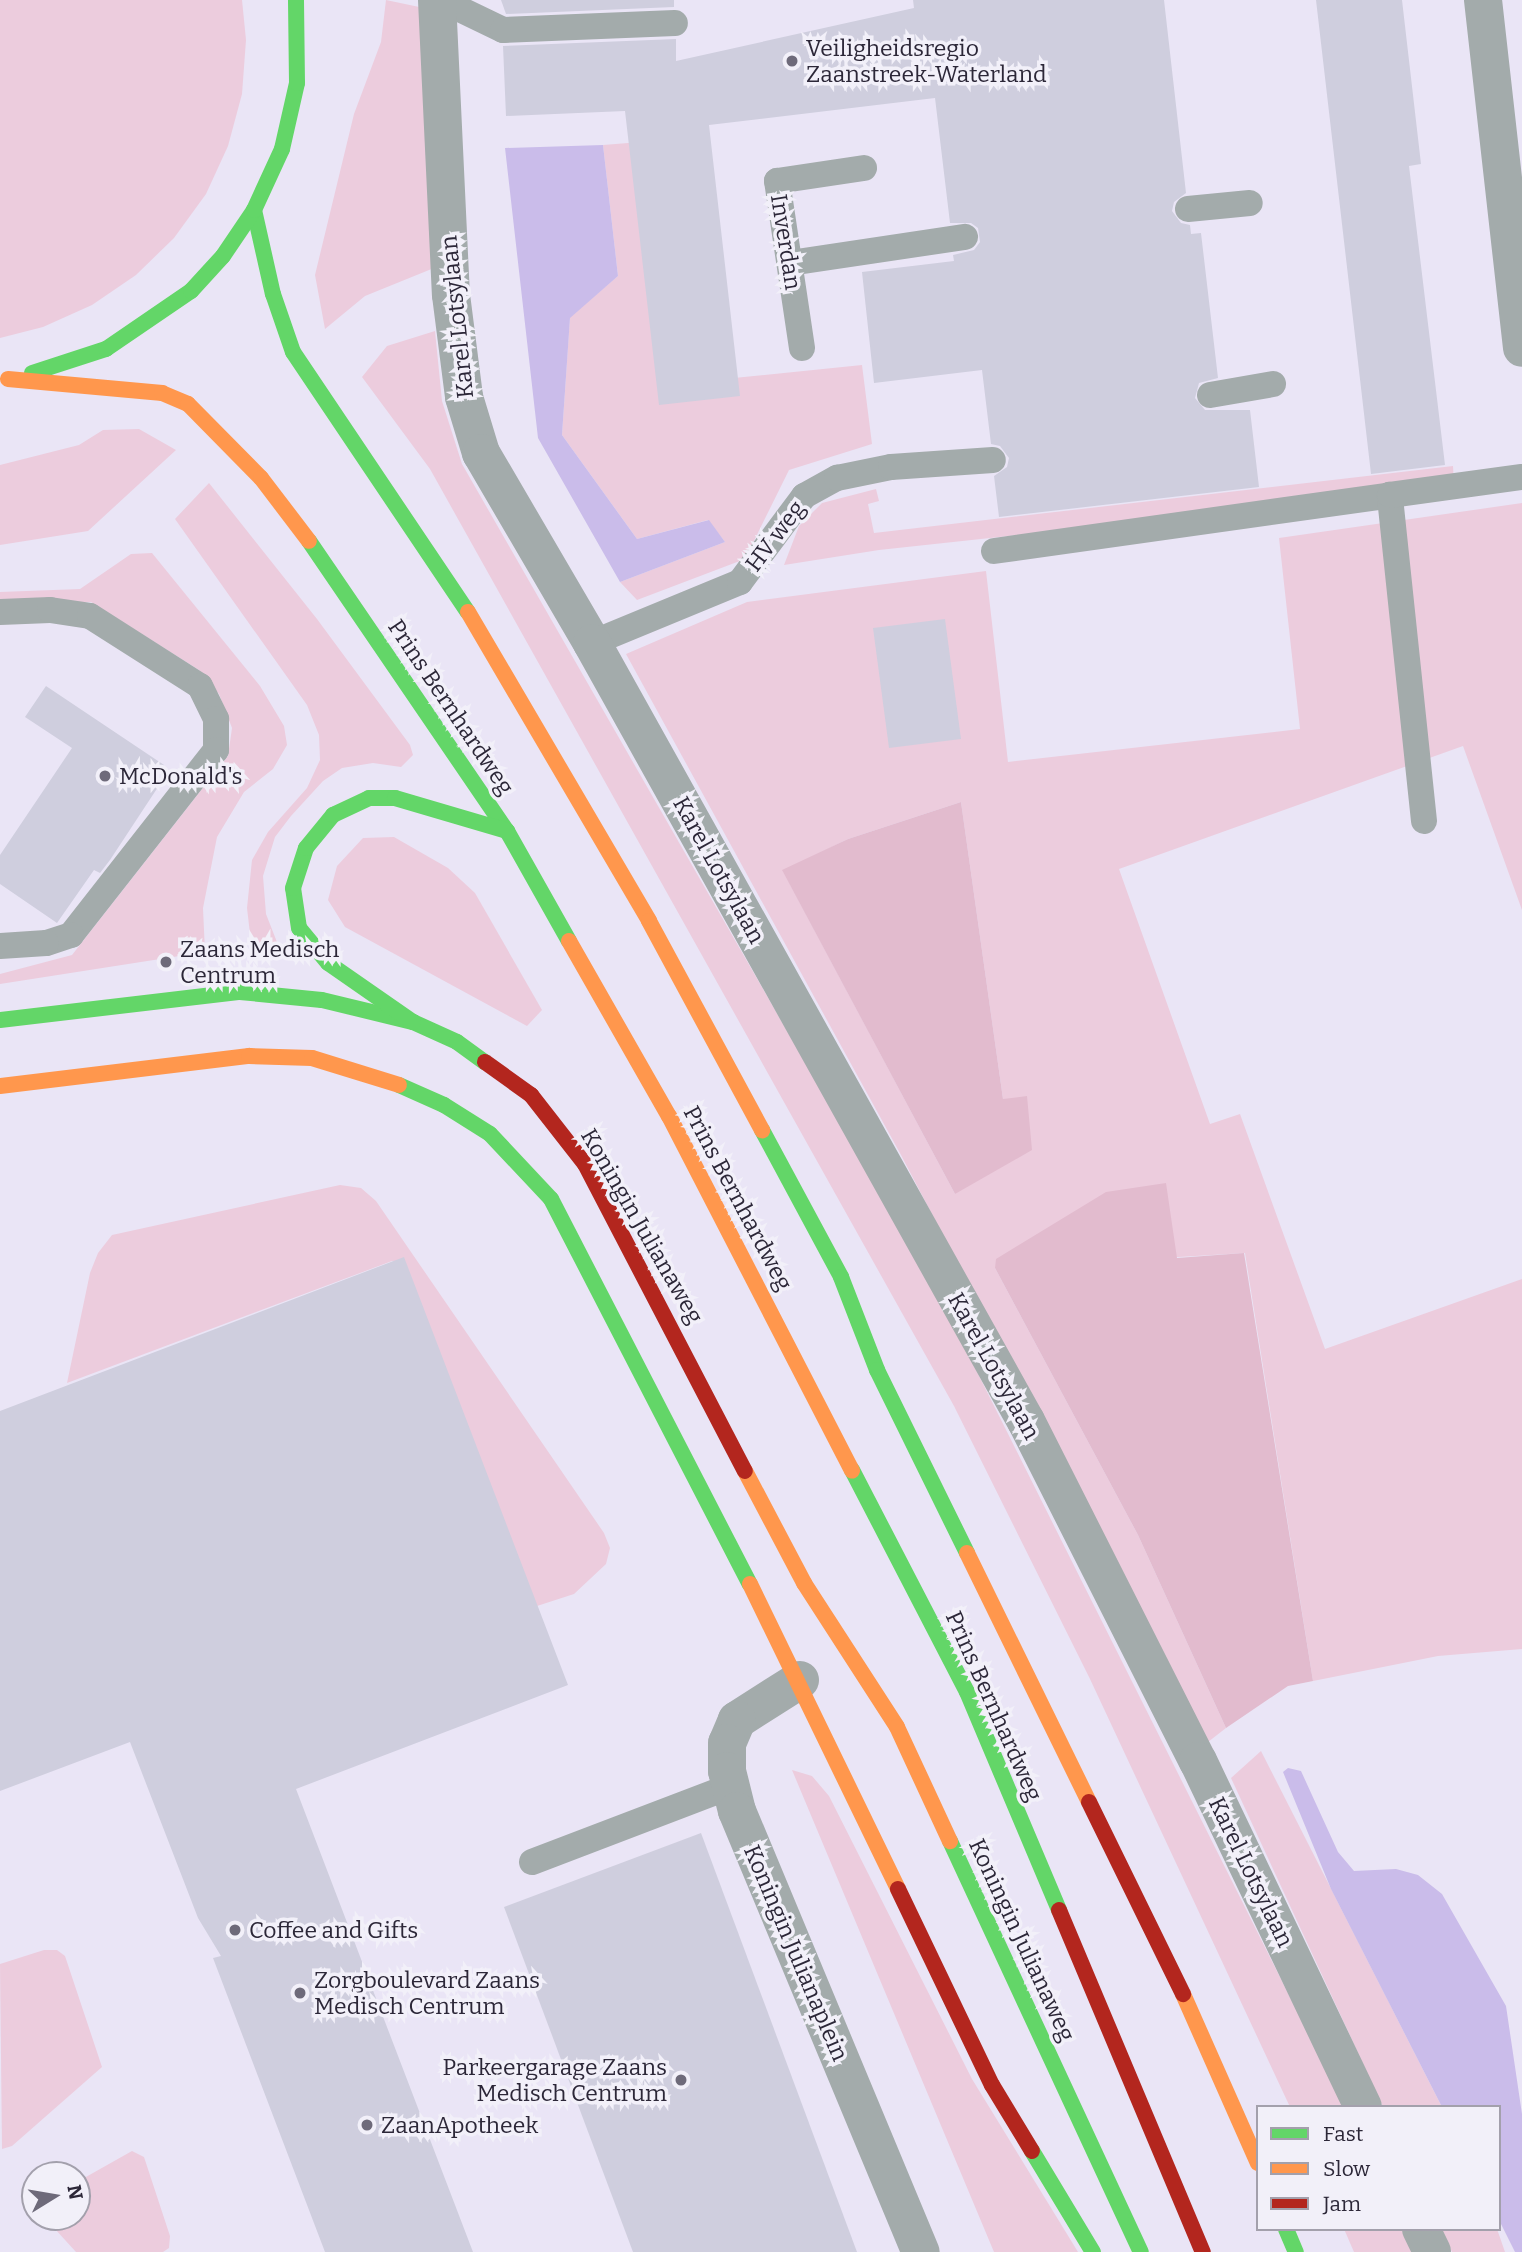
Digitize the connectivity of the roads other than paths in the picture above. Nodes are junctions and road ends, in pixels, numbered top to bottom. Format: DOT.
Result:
graph roads {
  1 [pos="296,0"];
  2 [pos="439,0"];
  3 [pos="1483,0"];
  4 [pos="675,23"];
  5 [pos="864,168"];
  6 [pos="1250,203"];
  7 [pos="1188,209"];
  8 [pos="254,210"];
  9 [pos="965,237"];
  10 [pos="790,263"];
  11 [pos="802,348"];
  12 [pos="1522,348"];
  13 [pos="4,379"];
  14 [pos="1273,384"];
  15 [pos="1210,395"];
  16 [pos="993,460"];
  17 [pos="1522,477"];
  18 [pos="1390,495"];
  19 [pos="994,551"];
  20 [pos="0,611"];
  21 [pos="592,643"];
  22 [pos="1424,821"];
  23 [pos="507,831"];
  24 [pos="0,946"];
  25 [pos="0,1020"];
  26 [pos="413,1022"];
  27 [pos="0,1086"];
  28 [pos="851,1653"];
  29 [pos="817,1671"];
  30 [pos="731,1786"];
  31 [pos="532,1862"];
  32 [pos="1362,2105"];
  33 [pos="1256,2158"];
  34 [pos="1287,2231"];
  35 [pos="1423,2231"];
  36 [pos="921,2252"];
  37 [pos="1093,2252"];
  38 [pos="1141,2252"];
  39 [pos="1203,2252"];
  40 [pos="1296,2252"];
  41 [pos="1432,2252"];
  1 -- 8 [label="main road"];
  2 -- 4 [label="lane"];
  2 -- 21 [label="street, Karel Lotsylaan"];
  3 -- 12 [label="street"];
  5 -- 10 [label="lane, Inverdan"];
  6 -- 7 [label="lane"];
  8 -- 13 [label="main road"];
  8 -- 33 [label="main road, Prins Bernhardweg"];
  9 -- 10 [label="lane"];
  10 -- 11 [label="lane, Inverdan"];
  13 -- 23 [label="main road, Prins Bernhardweg"];
  14 -- 15 [label="lane"];
  16 -- 21 [label="lane, HV weg"];
  17 -- 18 [label="lane"];
  18 -- 19 [label="lane"];
  18 -- 22 [label="lane"];
  20 -- 24 [label="lane"];
  21 -- 32 [label="street, Karel Lotsylaan"];
  23 -- 26 [label="main road"];
  23 -- 39 [label="main road, Prins Bernhardweg"];
  25 -- 26 [label="main road, Koningin Julianaweg"];
  26 -- 28 [label="main road, Koningin Julianaweg"];
  27 -- 29 [label="main road"];
  28 -- 29 [label="main road"];
  28 -- 38 [label="main road, Koningin Julianaweg"];
  29 -- 30 [label="street, Koningin Julianaplein"];
  29 -- 37 [label="main road"];
  30 -- 31 [label="lane"];
  30 -- 36 [label="street, Koningin Julianaplein"];
  34 -- 40 [label="main road"];
  35 -- 41 [label="street"];
}
